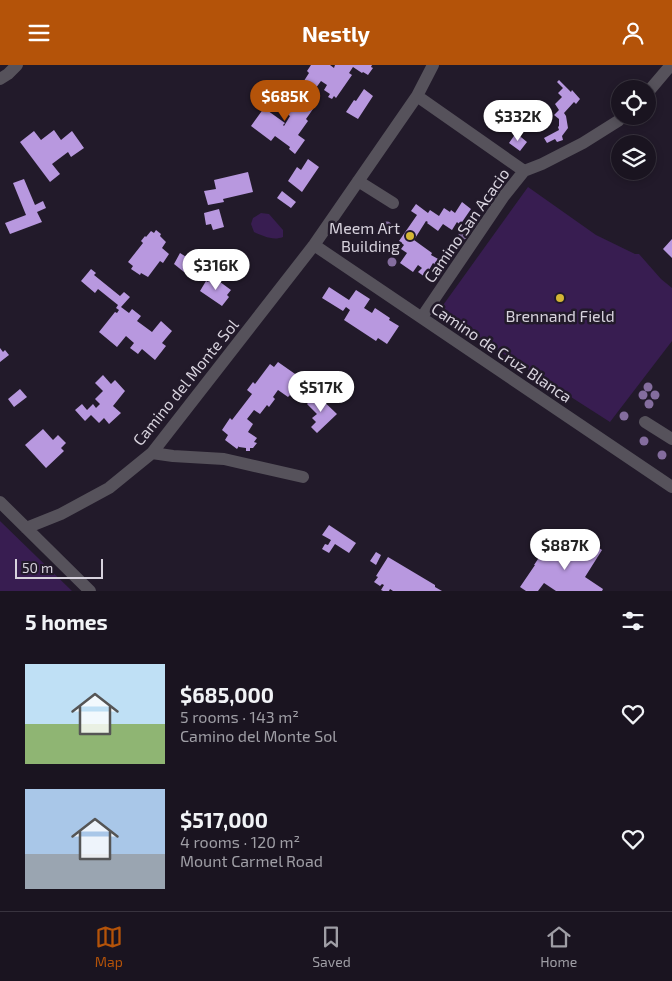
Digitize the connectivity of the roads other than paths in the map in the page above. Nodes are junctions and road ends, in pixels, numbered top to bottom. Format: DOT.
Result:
graph roads {
  1 [pos="17,65"];
  2 [pos="434,65"];
  3 [pos="671,65"];
  4 [pos="0,79"];
  5 [pos="656,83"];
  6 [pos="417,96"];
  7 [pos="612,125"];
  8 [pos="524,171"];
  9 [pos="358,181"];
  10 [pos="393,203"];
  11 [pos="314,245"];
  12 [pos="422,317"];
  13 [pos="646,422"];
  14 [pos="672,439"];
  15 [pos="152,453"];
  16 [pos="303,477"];
  17 [pos="672,487"];
  18 [pos="0,502"];
  19 [pos="26,527"];
  20 [pos="90,591"];
  1 -- 4 [label="street"];
  2 -- 6 [label="street, Camino del Monte Sol"];
  3 -- 5 [label="street"];
  6 -- 8 [label="street"];
  6 -- 9 [label="street, Camino del Monte Sol"];
  7 -- 8 [label="street, Camino San Acacio"];
  8 -- 12 [label="street, Camino San Acacio"];
  9 -- 10 [label="street"];
  9 -- 11 [label="street, Camino del Monte Sol"];
  11 -- 12 [label="street, Camino de Cruz Blanca"];
  11 -- 15 [label="street, Camino del Monte Sol"];
  12 -- 17 [label="street, Camino de Cruz Blanca"];
  13 -- 14 [label="street"];
  15 -- 16 [label="street"];
  15 -- 19 [label="street, Camino del Monte Sol"];
  18 -- 19 [label="street"];
  19 -- 20 [label="street"];
}
